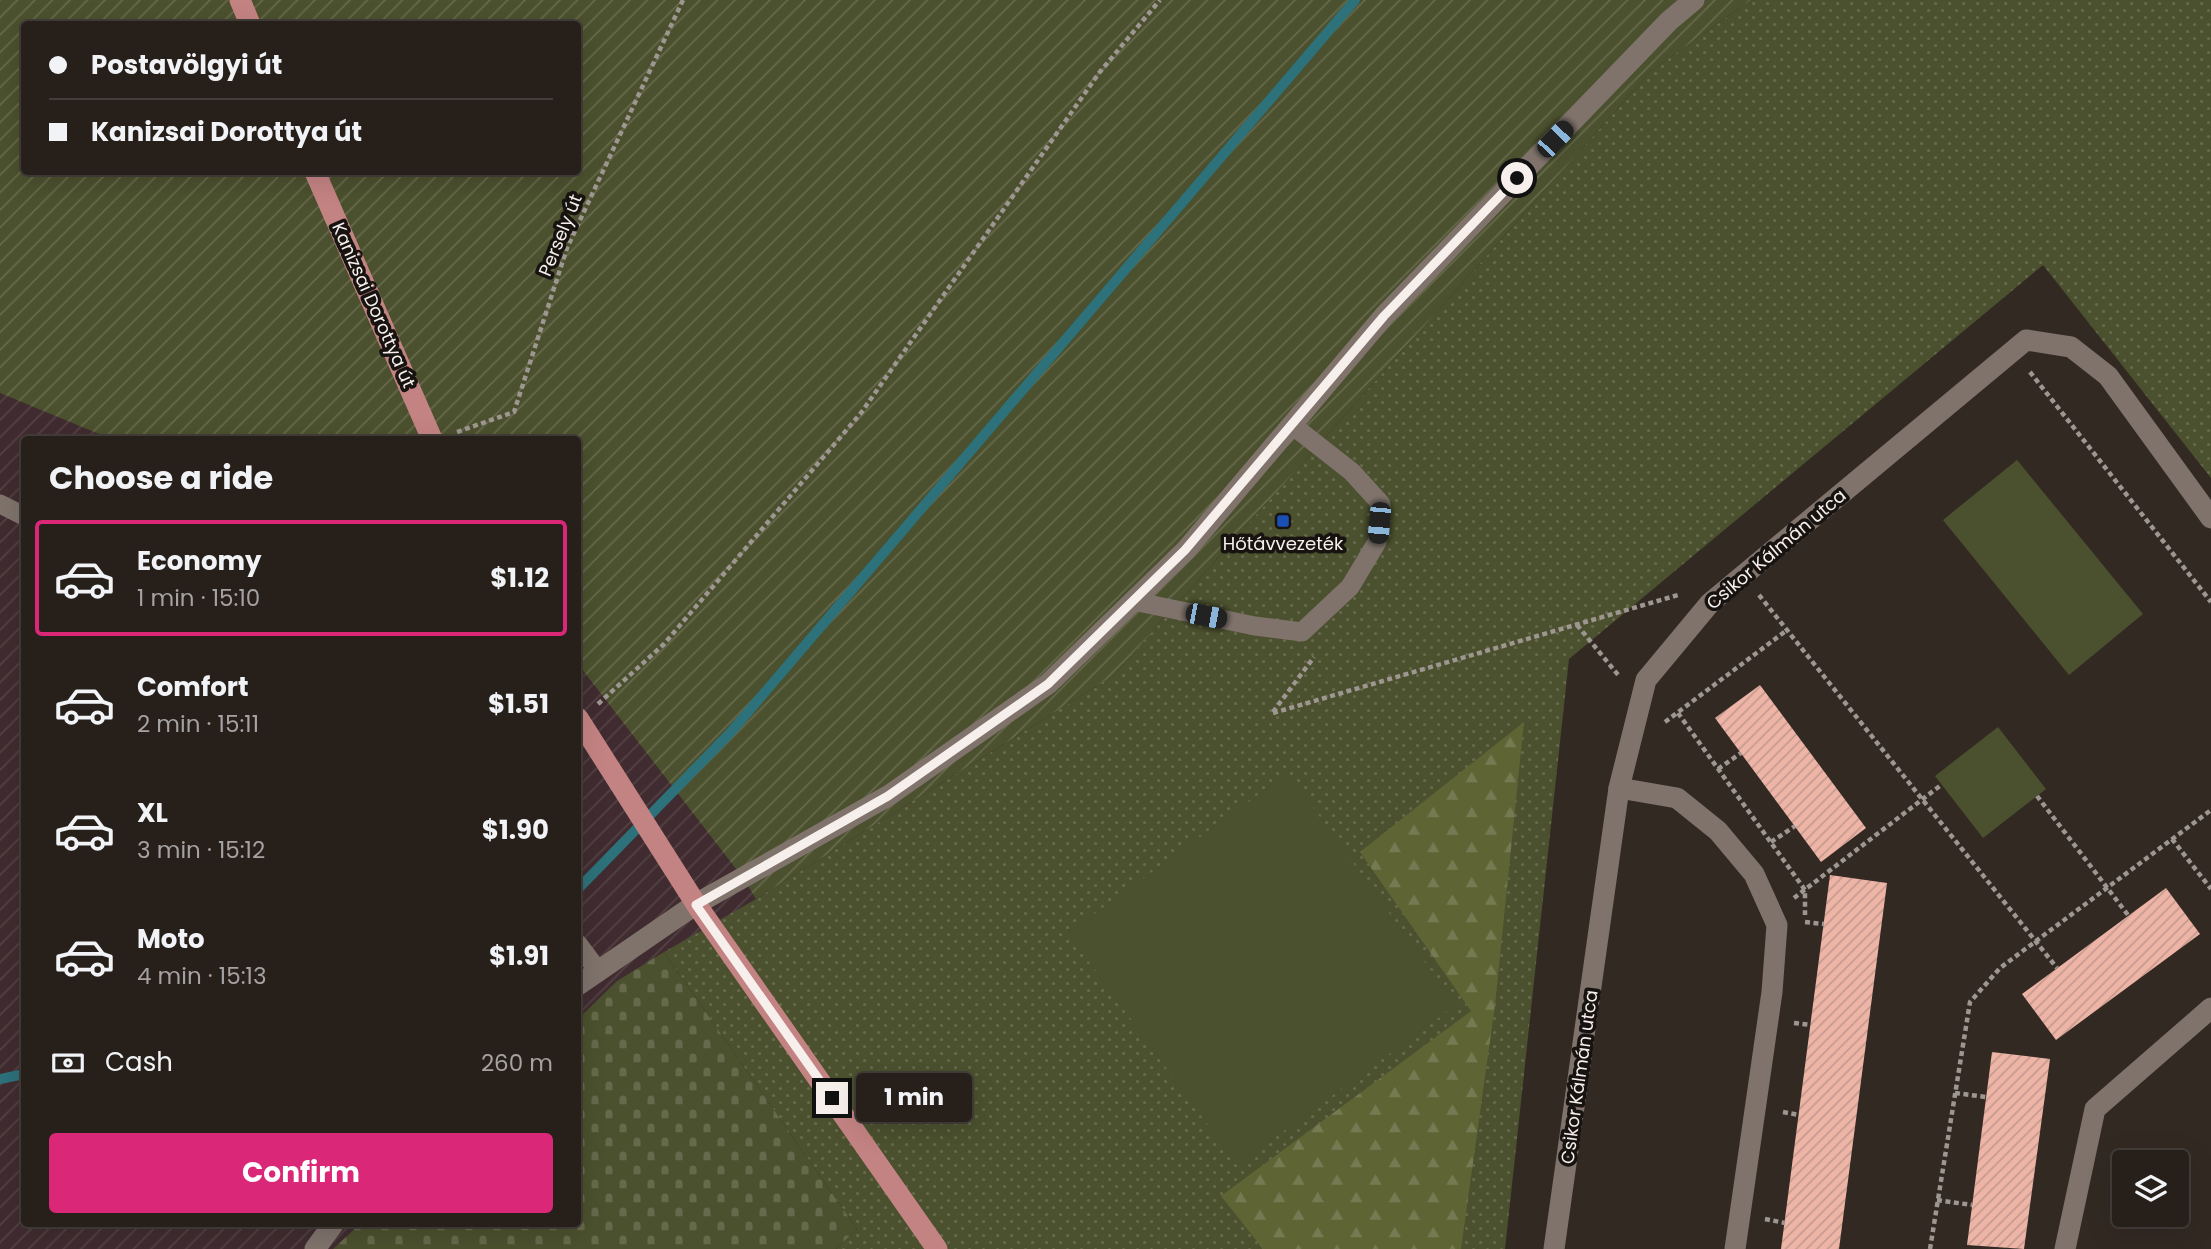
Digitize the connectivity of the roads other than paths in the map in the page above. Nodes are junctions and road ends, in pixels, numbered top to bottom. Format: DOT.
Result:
graph roads {
  1 [pos="240,0"];
  2 [pos="1694,0"];
  3 [pos="249,21"];
  4 [pos="316,175"];
  5 [pos="1292,425"];
  6 [pos="441,436"];
  7 [pos="0,504"];
  8 [pos="21,514"];
  9 [pos="2211,519"];
  10 [pos="1133,601"];
  11 [pos="581,724"];
  12 [pos="1619,788"];
  13 [pos="696,905"];
  14 [pos="581,948"];
  15 [pos="599,972"];
  16 [pos="581,983"];
  17 [pos="2211,1008"];
  18 [pos="331,1227"];
  19 [pos="315,1249"];
  20 [pos="937,1249"];
  21 [pos="1554,1249"];
  22 [pos="1735,1249"];
  23 [pos="2065,1249"];
  1 -- 3 [label="main road"];
  2 -- 5 [label="street"];
  4 -- 6 [label="main road, Kanizsai Dorottya út"];
  5 -- 10 [label="street"];
  5 -- 10 [label="lane"];
  7 -- 8 [label="lane"];
  9 -- 12 [label="street, Csikor Kálmán utca"];
  10 -- 13 [label="street"];
  11 -- 13 [label="main road"];
  12 -- 21 [label="street, Csikor Kálmán utca"];
  12 -- 22 [label="street"];
  13 -- 15 [label="street"];
  13 -- 20 [label="main road"];
  14 -- 15 [label="lane"];
  15 -- 16 [label="street"];
  17 -- 23 [label="street"];
  18 -- 19 [label="street"];
}
